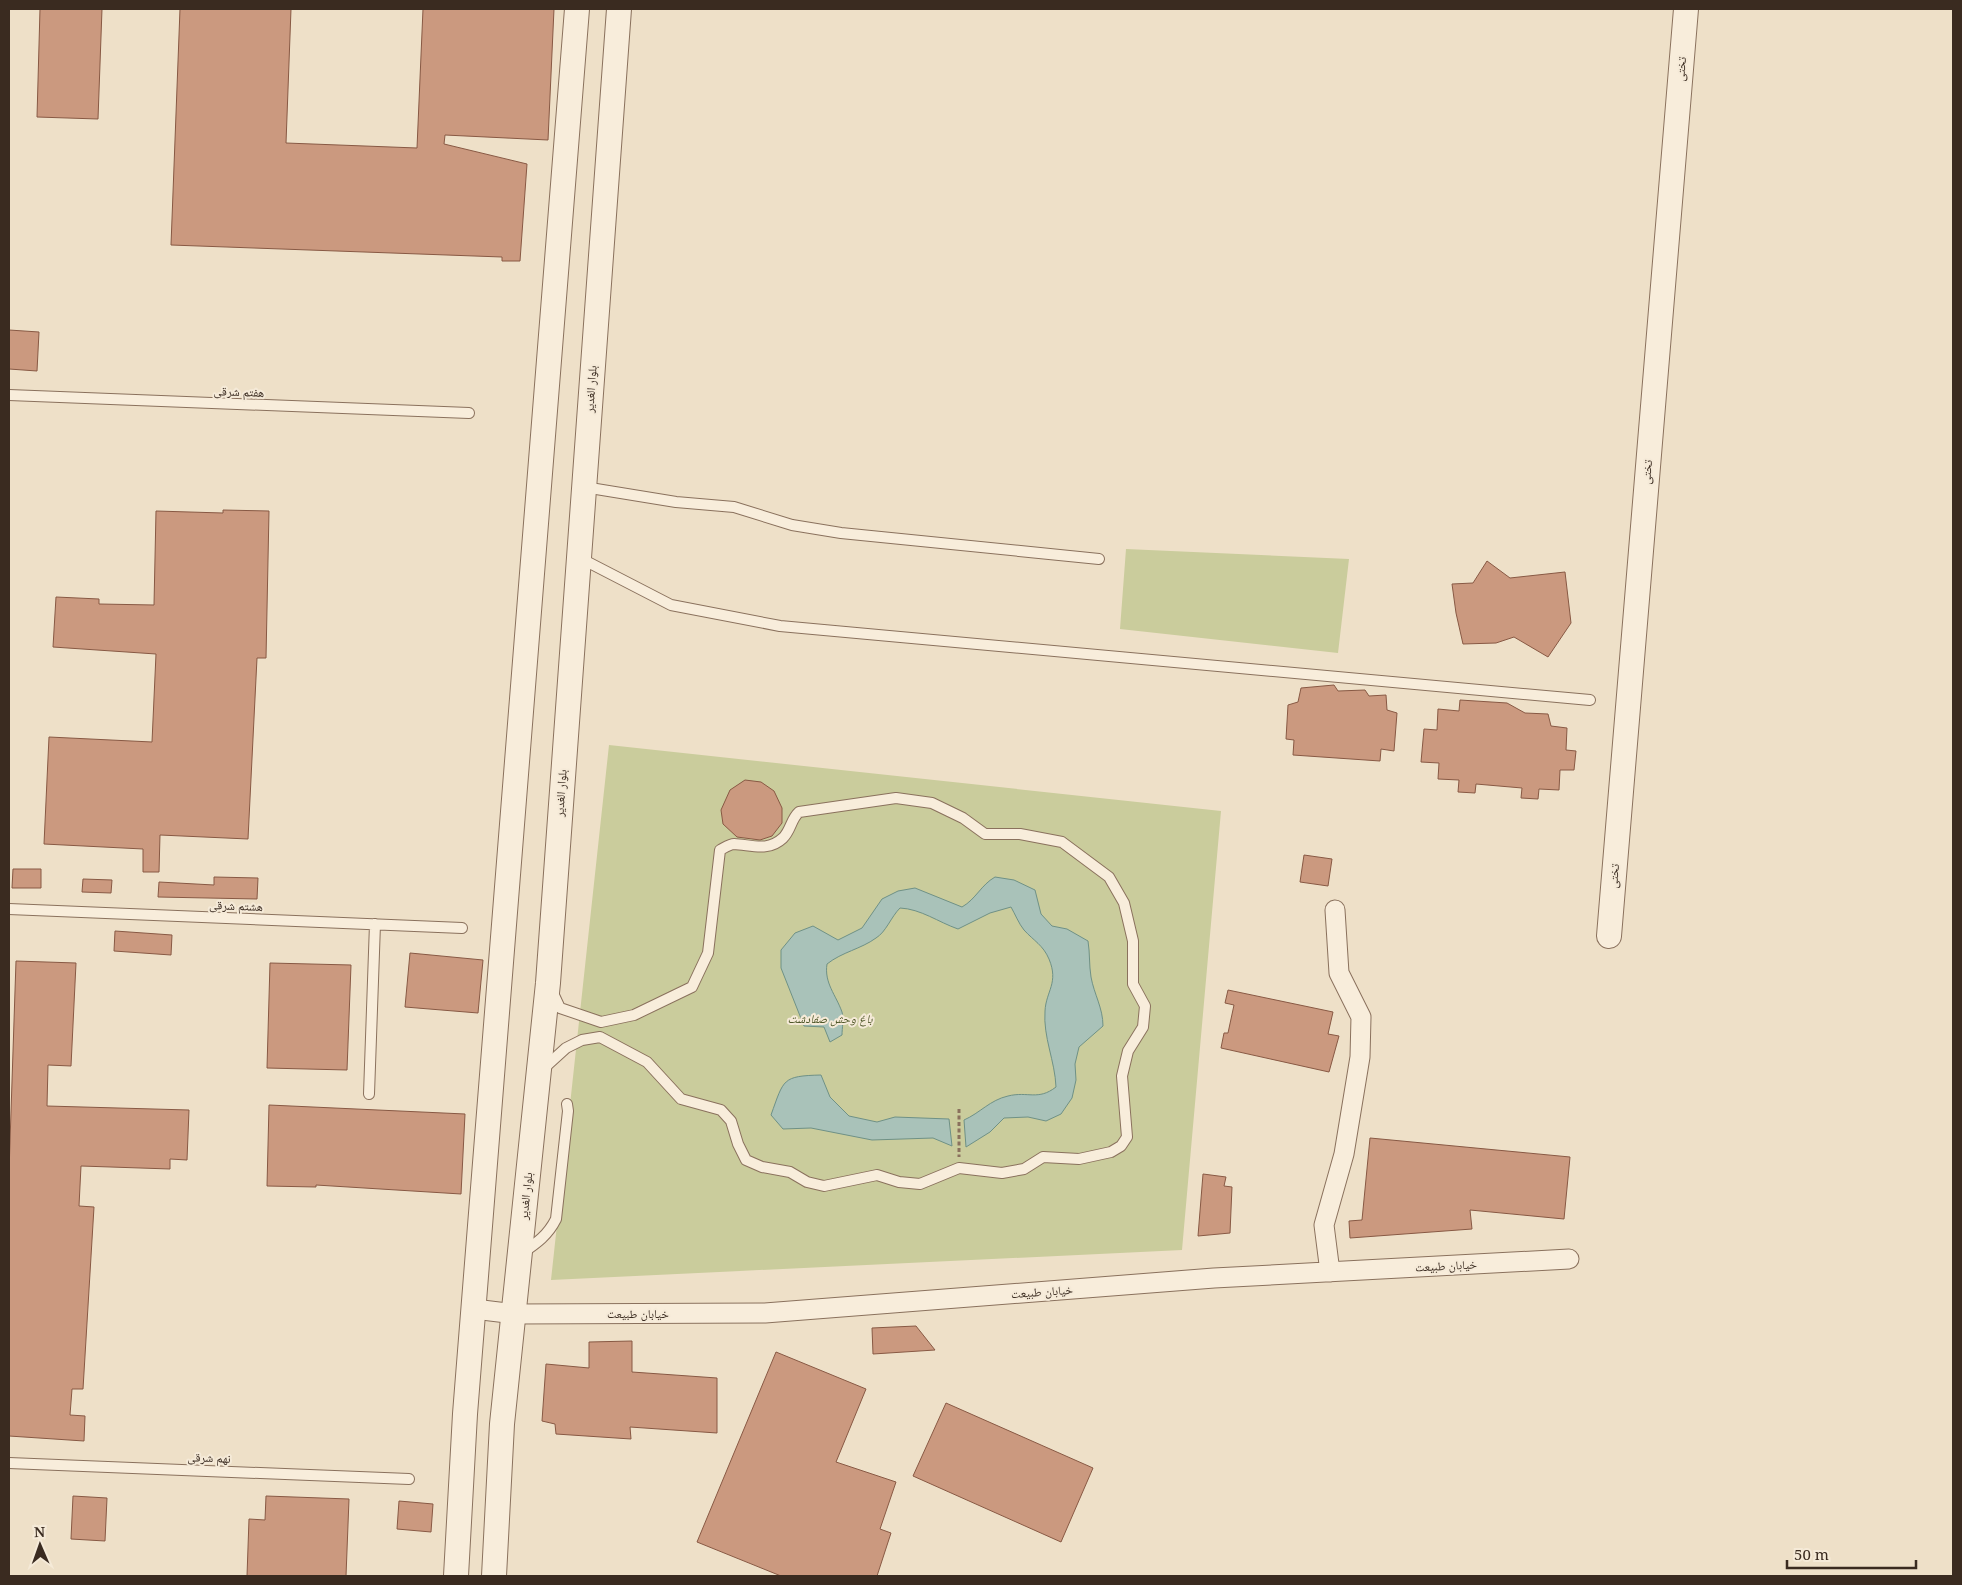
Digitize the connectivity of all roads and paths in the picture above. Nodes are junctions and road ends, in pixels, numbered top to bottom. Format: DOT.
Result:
graph roads {
  1 [pos="577,9"];
  2 [pos="619,9"];
  3 [pos="1686,9"];
  4 [pos="9,395"];
  5 [pos="469,413"];
  6 [pos="583,486"];
  7 [pos="578,557"];
  8 [pos="1099,559"];
  9 [pos="1590,700"];
  10 [pos="9,909"];
  11 [pos="1335,910"];
  12 [pos="375,924"];
  13 [pos="462,928"];
  14 [pos="1609,936"];
  15 [pos="548,983"];
  16 [pos="540,1072"];
  17 [pos="369,1094"];
  18 [pos="566,1104"];
  19 [pos="959,1109"];
  20 [pos="959,1168"];
  21 [pos="521,1253"];
  22 [pos="1569,1259"];
  23 [pos="1330,1272"];
  24 [pos="474,1309"];
  25 [pos="515,1314"];
  26 [pos="465,1414"];
  27 [pos="502,1424"];
  28 [pos="9,1463"];
  29 [pos="409,1479"];
  30 [pos="456,1576"];
  31 [pos="494,1576"];
  1 -- 24 [label="street"];
  2 -- 6 [label="street, بلوار الغدیر"];
  3 -- 14 [label="street, تختی"];
  4 -- 5 [label="lane, هفتم شرقی"];
  6 -- 7 [label="street, بلوار الغدیر"];
  6 -- 8 [label="lane"];
  7 -- 9 [label="lane"];
  7 -- 15 [label="street, بلوار الغدیر"];
  10 -- 12 [label="lane, هشتم شرقی"];
  11 -- 23 [label="street"];
  12 -- 13 [label="lane, هشتم شرقی"];
  12 -- 17 [label="lane"];
  15 -- 16 [label="street, بلوار الغدیر"];
  15 -- 20 [label="lane"];
  16 -- 20 [label="lane"];
  16 -- 21 [label="street, بلوار الغدیر"];
  18 -- 21 [label="lane"];
  19 -- 20 [label="path"];
  21 -- 25 [label="street, بلوار الغدیر"];
  22 -- 23 [label="street, خیابان طبیعت"];
  23 -- 25 [label="street, خیابان طبیعت"];
  24 -- 25 [label="street, خیابان طبیعت"];
  24 -- 26 [label="street"];
  25 -- 27 [label="street, بلوار الغدیر"];
  26 -- 27 [label="street"];
  26 -- 30 [label="street"];
  27 -- 31 [label="street, بلوار الغدیر"];
  28 -- 29 [label="lane, نهم شرقی"];
}
